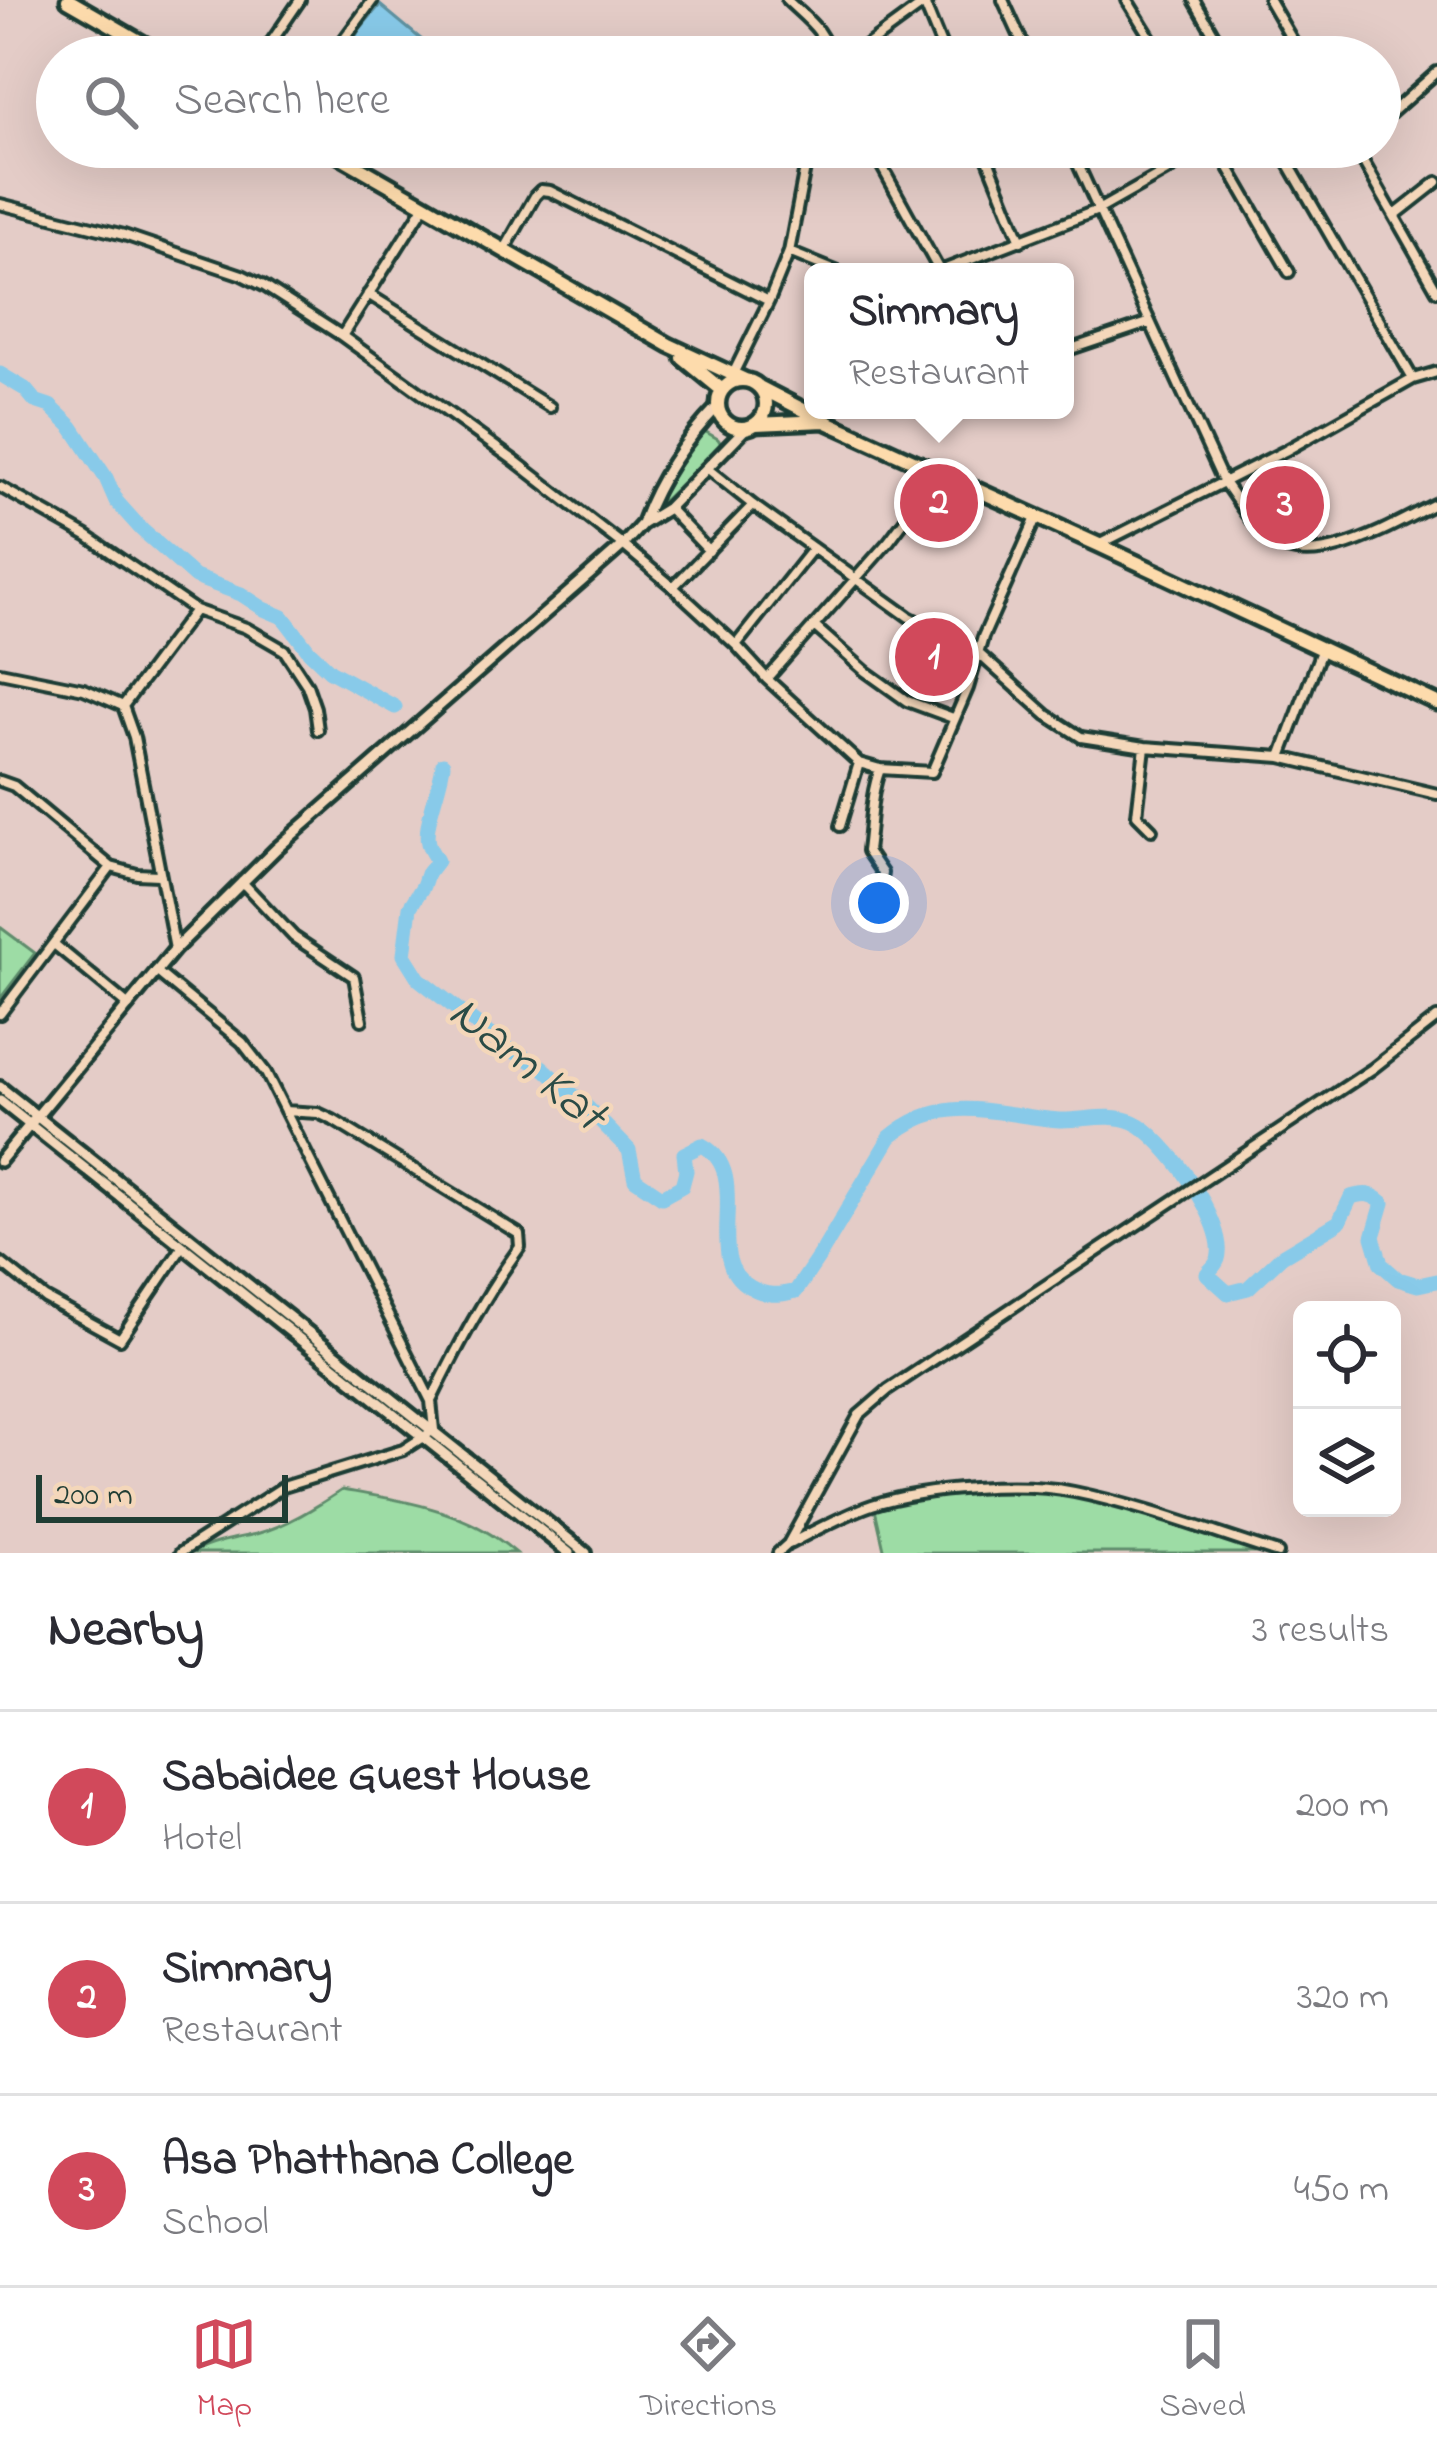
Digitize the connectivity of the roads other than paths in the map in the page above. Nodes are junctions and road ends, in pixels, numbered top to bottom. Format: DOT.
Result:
graph roads {
  1 [pos="68,0"];
  2 [pos="300,0"];
  3 [pos="373,0"];
  4 [pos="787,0"];
  5 [pos="1003,0"];
  6 [pos="1127,0"];
  7 [pos="1194,0"];
  8 [pos="1269,0"];
  9 [pos="925,1"];
  10 [pos="131,36"];
  11 [pos="275,36"];
  12 [pos="347,36"];
  13 [pos="824,36"];
  14 [pos="879,36"];
  15 [pos="938,36"];
  16 [pos="1019,36"];
  17 [pos="1149,36"];
  18 [pos="1215,36"];
  19 [pos="1290,36"];
  20 [pos="1437,72"];
  21 [pos="1401,104"];
  22 [pos="361,168"];
  23 [pos="805,168"];
  24 [pos="882,168"];
  25 [pos="991,168"];
  26 [pos="1079,168"];
  27 [pos="1175,168"];
  28 [pos="1226,168"];
  29 [pos="1291,168"];
  30 [pos="1367,168"];
  31 [pos="1437,182"];
  32 [pos="0,203"];
  33 [pos="425,205"];
  34 [pos="1098,210"];
  35 [pos="1395,215"];
  36 [pos="1021,241"];
  37 [pos="504,251"];
  38 [pos="789,252"];
  39 [pos="816,263"];
  40 [pos="934,263"];
  41 [pos="960,263"];
  42 [pos="1289,272"];
  43 [pos="1437,291"];
  44 [pos="368,294"];
  45 [pos="769,302"];
  46 [pos="1148,323"];
  47 [pos="342,335"];
  48 [pos="669,345"];
  49 [pos="1074,348"];
  50 [pos="1437,372"];
  51 [pos="1413,379"];
  52 [pos="746,381"];
  53 [pos="722,390"];
  54 [pos="718,406"];
  55 [pos="550,407"];
  56 [pos="804,410"];
  57 [pos="821,419"];
  58 [pos="833,419"];
  59 [pos="829,423"];
  60 [pos="750,426"];
  61 [pos="708,469"];
  62 [pos="936,471"];
  63 [pos="1223,482"];
  64 [pos="0,487"];
  65 [pos="1437,503"];
  66 [pos="753,506"];
  67 [pos="668,508"];
  68 [pos="1037,517"];
  69 [pos="642,524"];
  70 [pos="622,545"];
  71 [pos="1099,545"];
  72 [pos="813,548"];
  73 [pos="709,551"];
  74 [pos="855,578"];
  75 [pos="673,587"];
  76 [pos="195,610"];
  77 [pos="814,626"];
  78 [pos="736,645"];
  79 [pos="1321,651"];
  80 [pos="978,653"];
  81 [pos="0,672"];
  82 [pos="767,679"];
  83 [pos="1437,703"];
  84 [pos="123,706"];
  85 [pos="953,718"];
  86 [pos="318,730"];
  87 [pos="1145,747"];
  88 [pos="1281,757"];
  89 [pos="860,763"];
  90 [pos="880,769"];
  91 [pos="0,781"];
  92 [pos="1437,794"];
  93 [pos="840,826"];
  94 [pos="1152,830"];
  95 [pos="111,868"];
  96 [pos="158,875"];
  97 [pos="242,882"];
  98 [pos="877,908"];
  99 [pos="55,944"];
  100 [pos="175,949"];
  101 [pos="156,971"];
  102 [pos="129,1006"];
  103 [pos="0,1014"];
  104 [pos="1437,1018"];
  105 [pos="362,1020"];
  106 [pos="0,1087"];
  107 [pos="0,1101"];
  108 [pos="285,1112"];
  109 [pos="33,1120"];
  110 [pos="0,1161"];
  111 [pos="184,1244"];
  112 [pos="0,1262"];
  113 [pos="431,1400"];
  114 [pos="430,1433"];
  115 [pos="788,1544"];
  116 [pos="180,1553"];
  117 [pos="569,1553"];
  118 [pos="586,1553"];
  119 [pos="778,1553"];
  120 [pos="1278,1553"];
  1 -- 10 [label="highway"];
  2 -- 11 [label="street"];
  3 -- 12 [label="street"];
  4 -- 13 [label="street"];
  5 -- 16 [label="street"];
  6 -- 17 [label="street"];
  7 -- 18 [label="street"];
  8 -- 19 [label="street"];
  9 -- 14 [label="street"];
  9 -- 15 [label="street"];
  20 -- 21 [label="street"];
  22 -- 33 [label="highway"];
  23 -- 38 [label="street"];
  24 -- 40 [label="street"];
  25 -- 36 [label="street"];
  26 -- 34 [label="street"];
  27 -- 34 [label="street"];
  28 -- 42 [label="street"];
  29 -- 51 [label="street"];
  30 -- 35 [label="street"];
  31 -- 35 [label="street"];
  32 -- 47 [label="street"];
  33 -- 37 [label="highway"];
  33 -- 44 [label="street"];
  34 -- 36 [label="street"];
  34 -- 46 [label="street"];
  35 -- 43 [label="street"];
  36 -- 41 [label="street"];
  37 -- 45 [label="street"];
  37 -- 48 [label="highway"];
  38 -- 39 [label="street"];
  38 -- 45 [label="street"];
  44 -- 47 [label="street"];
  44 -- 55 [label="street"];
  45 -- 52 [label="street"];
  46 -- 49 [label="street"];
  46 -- 63 [label="street"];
  47 -- 70 [label="street"];
  48 -- 52 [label="highway"];
  48 -- 53 [label="highway"];
  50 -- 51 [label="street"];
  51 -- 63 [label="street"];
  52 -- 53 [label="highway"];
  52 -- 56 [label="highway"];
  52 -- 60 [label="highway"];
  53 -- 54 [label="highway"];
  54 -- 60 [label="highway"];
  54 -- 69 [label="street"];
  57 -- 59 [label="highway"];
  58 -- 59 [label="street"];
  59 -- 60 [label="highway"];
  59 -- 62 [label="highway"];
  60 -- 61 [label="street"];
  61 -- 66 [label="street"];
  61 -- 67 [label="street"];
  62 -- 68 [label="highway"];
  62 -- 74 [label="street"];
  63 -- 65 [label="street"];
  63 -- 71 [label="street"];
  64 -- 76 [label="street"];
  66 -- 72 [label="street"];
  66 -- 73 [label="street"];
  67 -- 69 [label="street"];
  67 -- 73 [label="street"];
  68 -- 71 [label="highway"];
  68 -- 80 [label="street"];
  69 -- 70 [label="street"];
  70 -- 75 [label="street"];
  70 -- 97 [label="street"];
  71 -- 79 [label="highway"];
  72 -- 74 [label="street"];
  72 -- 78 [label="street"];
  73 -- 75 [label="street"];
  74 -- 77 [label="street"];
  74 -- 80 [label="street"];
  75 -- 78 [label="street"];
  76 -- 84 [label="street"];
  76 -- 86 [label="street"];
  77 -- 82 [label="street"];
  77 -- 85 [label="street"];
  78 -- 82 [label="street"];
  79 -- 83 [label="highway"];
  79 -- 88 [label="street"];
  80 -- 85 [label="street"];
  80 -- 87 [label="street"];
  81 -- 84 [label="street"];
  82 -- 89 [label="street"];
  84 -- 96 [label="street"];
  85 -- 90 [label="street"];
  87 -- 88 [label="street"];
  87 -- 94 [label="street"];
  88 -- 92 [label="street"];
  89 -- 90 [label="street"];
  89 -- 93 [label="street"];
  90 -- 98 [label="street"];
  91 -- 95 [label="street"];
  95 -- 96 [label="street"];
  95 -- 99 [label="street"];
  96 -- 100 [label="street"];
  97 -- 100 [label="street"];
  97 -- 105 [label="street"];
  99 -- 102 [label="street"];
  99 -- 103 [label="street"];
  100 -- 101 [label="street"];
  101 -- 102 [label="street"];
  101 -- 108 [label="street"];
  102 -- 109 [label="street"];
  104 -- 115 [label="street"];
  106 -- 109 [label="street"];
  107 -- 109 [label="street"];
  108 -- 113 [label="street"];
  108 -- 113 [label="street"];
  109 -- 110 [label="street"];
  109 -- 111 [label="street"];
  109 -- 114 [label="street"];
  111 -- 112 [label="street"];
  111 -- 114 [label="street"];
  113 -- 114 [label="street"];
  114 -- 116 [label="street"];
  114 -- 117 [label="street"];
  114 -- 118 [label="street"];
  115 -- 119 [label="street"];
  115 -- 120 [label="street"];
}
